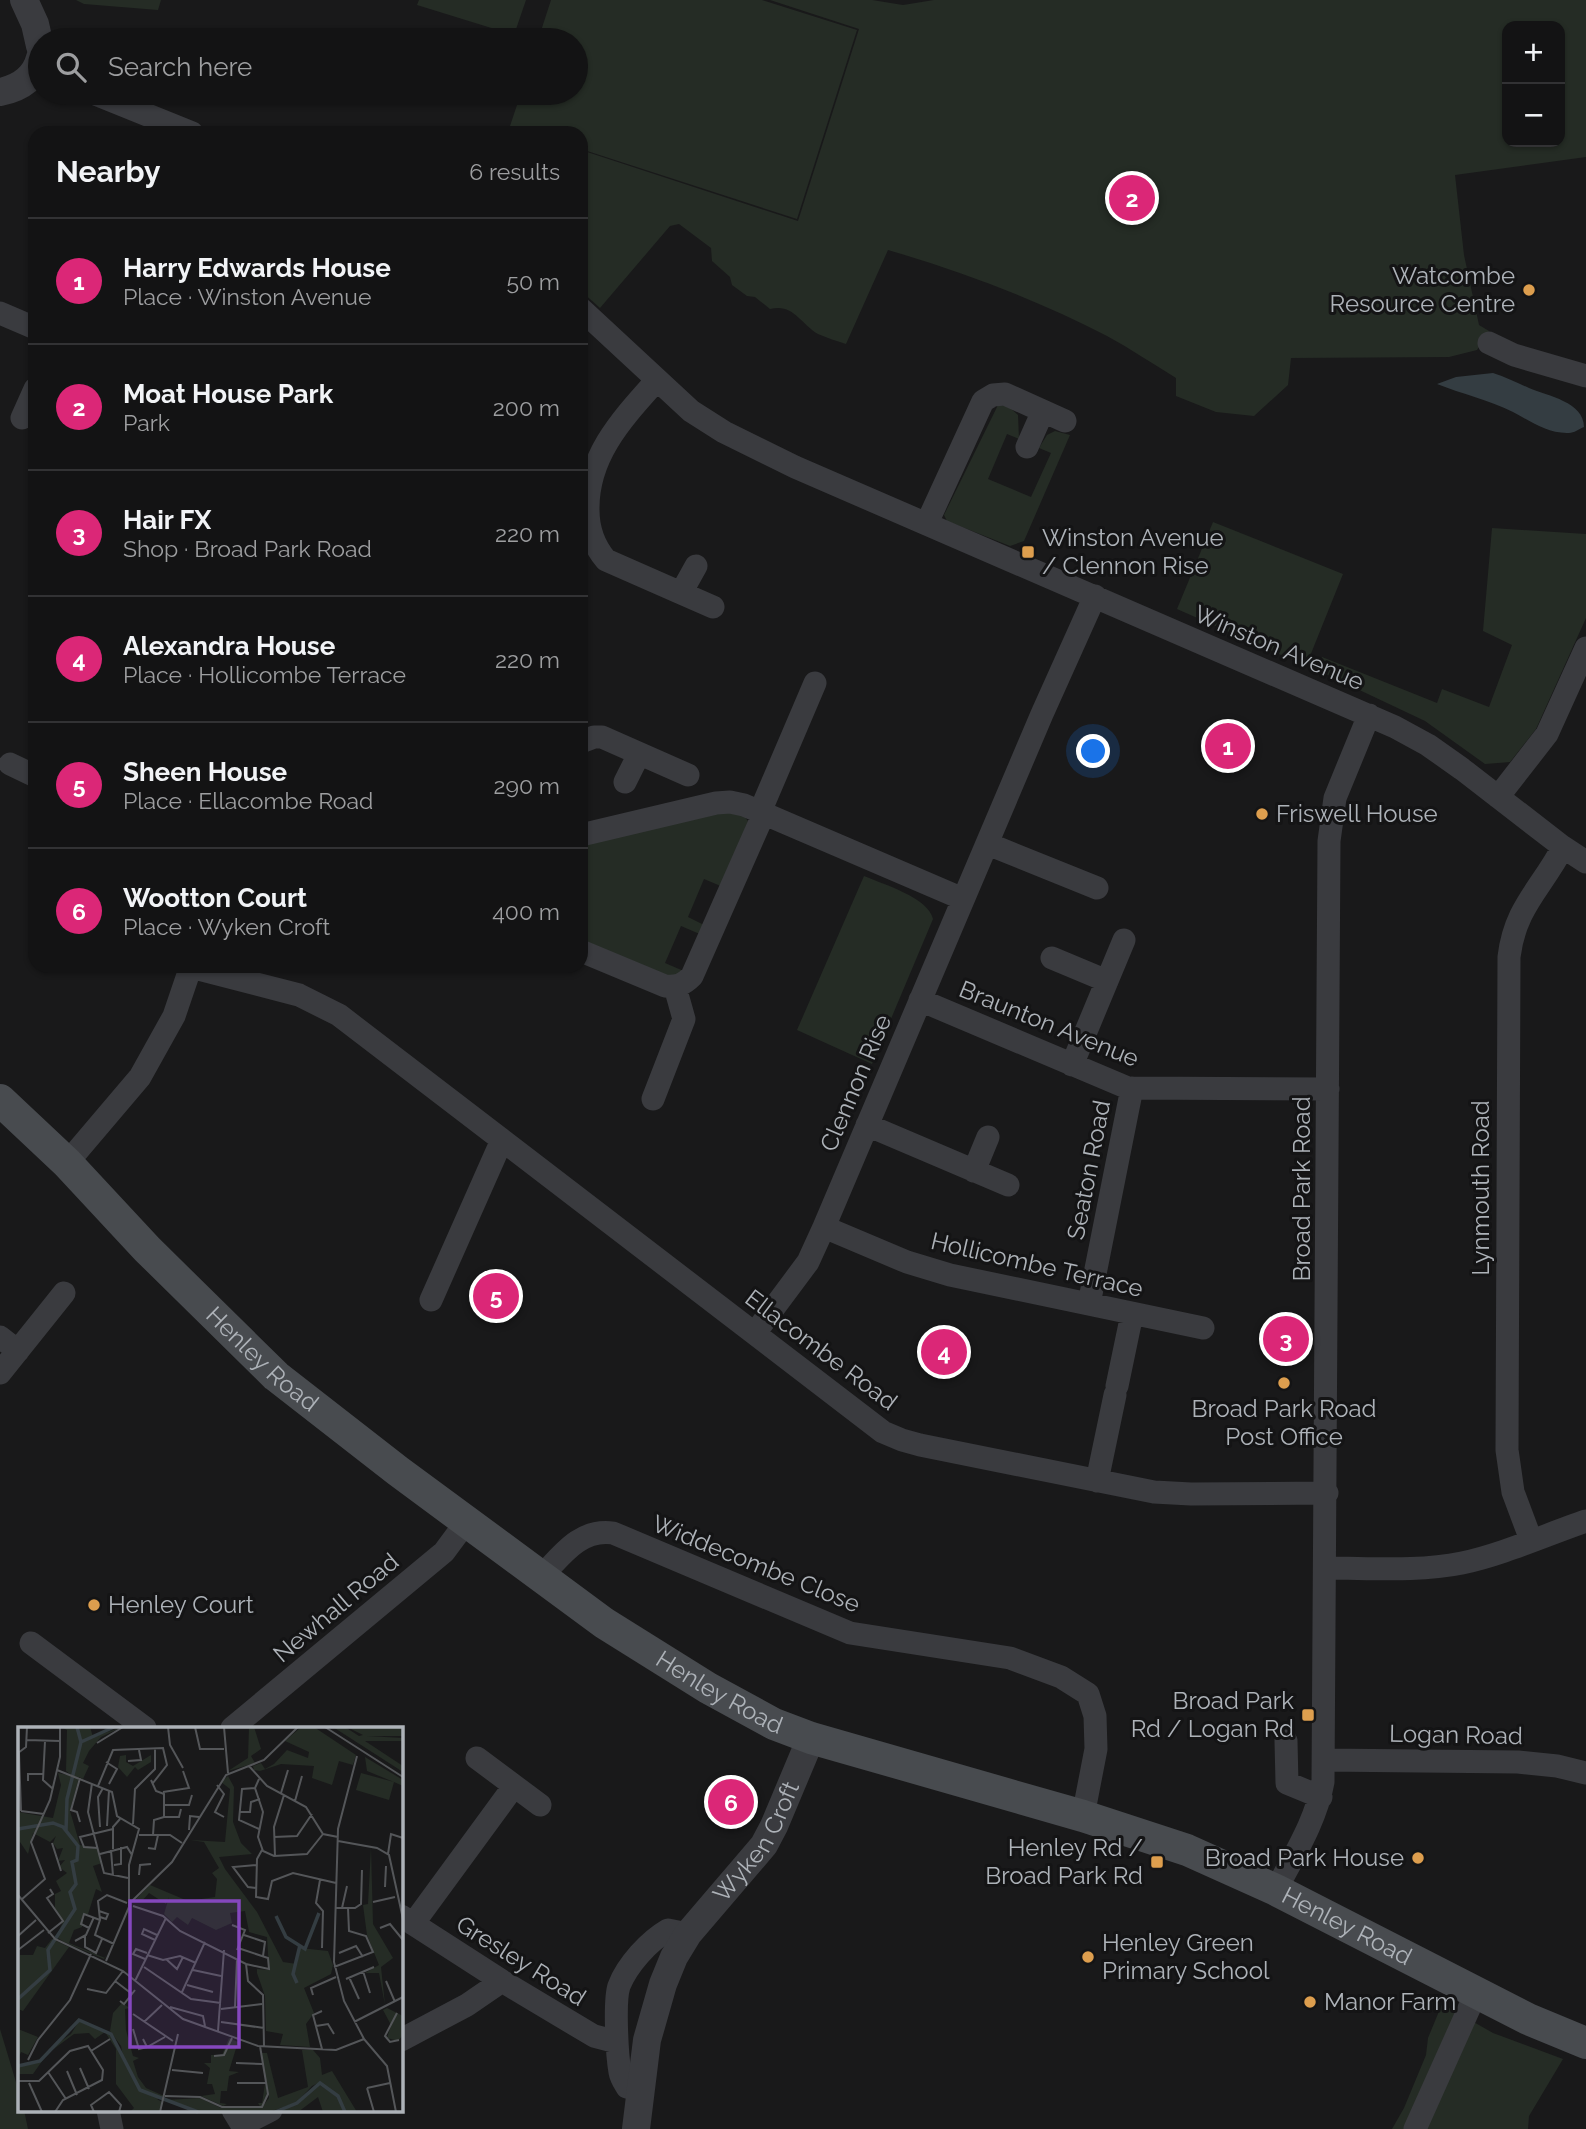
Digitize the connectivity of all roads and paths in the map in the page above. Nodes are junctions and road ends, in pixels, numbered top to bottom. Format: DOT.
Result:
graph roads {
  1 [pos="26,1"];
  2 [pos="36,28"];
  3 [pos="28,80"];
  4 [pos="0,92"];
  5 [pos="123,105"];
  6 [pos="175,126"];
  7 [pos="0,313"];
  8 [pos="588,316"];
  9 [pos="28,325"];
  10 [pos="1489,343"];
  11 [pos="1586,376"];
  12 [pos="656,380"];
  13 [pos="28,405"];
  14 [pos="1043,411"];
  15 [pos="22,418"];
  16 [pos="1065,421"];
  17 [pos="1027,447"];
  18 [pos="928,523"];
  19 [pos="696,566"];
  20 [pos="681,593"];
  21 [pos="1095,596"];
  22 [pos="713,607"];
  23 [pos="1586,648"];
  24 [pos="815,683"];
  25 [pos="1577,693"];
  26 [pos="1369,715"];
  27 [pos="588,739"];
  28 [pos="639,754"];
  29 [pos="10,764"];
  30 [pos="28,773"];
  31 [pos="688,775"];
  32 [pos="625,782"];
  33 [pos="1498,797"];
  34 [pos="762,813"];
  35 [pos="588,833"];
  36 [pos="988,844"];
  37 [pos="1563,847"];
  38 [pos="1586,862"];
  39 [pos="1097,888"];
  40 [pos="963,898"];
  41 [pos="1124,940"];
  42 [pos="588,954"];
  43 [pos="1052,958"];
  44 [pos="189,973"];
  45 [pos="214,973"];
  46 [pos="1107,981"];
  47 [pos="675,987"];
  48 [pos="920,1000"];
  49 [pos="1072,1065"];
  50 [pos="1132,1088"];
  51 [pos="1328,1089"];
  52 [pos="653,1099"];
  53 [pos="0,1100"];
  54 [pos="867,1125"];
  55 [pos="988,1137"];
  56 [pos="502,1140"];
  57 [pos="67,1163"];
  58 [pos="974,1171"];
  59 [pos="1008,1185"];
  60 [pos="824,1227"];
  61 [pos="64,1293"];
  62 [pos="432,1300"];
  63 [pos="1089,1304"];
  64 [pos="1132,1314"];
  65 [pos="1203,1328"];
  66 [pos="755,1333"];
  67 [pos="9,1344"];
  68 [pos="0,1373"];
  69 [pos="1097,1481"];
  70 [pos="1327,1493"];
  71 [pos="467,1521"];
  72 [pos="1586,1521"];
  73 [pos="1531,1540"];
  74 [pos="1326,1568"];
  75 [pos="541,1577"];
  76 [pos="31,1643"];
  77 [pos="144,1727"];
  78 [pos="233,1727"];
  79 [pos="811,1738"];
  80 [pos="1286,1741"];
  81 [pos="477,1758"];
  82 [pos="1324,1760"];
  83 [pos="1586,1773"];
  84 [pos="514,1786"];
  85 [pos="1321,1797"];
  86 [pos="540,1805"];
  87 [pos="1083,1816"];
  88 [pos="1276,1890"];
  89 [pos="407,1920"];
  90 [pos="688,1934"];
  91 [pos="502,1981"];
  92 [pos="1476,1993"];
  93 [pos="402,2039"];
  94 [pos="617,2042"];
  95 [pos="1586,2043"];
  96 [pos="640,2090"];
  97 [pos="265,2112"];
  98 [pos="237,2121"];
  99 [pos="636,2129"];
  100 [pos="1415,2129"];
  1 -- 2 [label="street"];
  3 -- 4 [label="street"];
  5 -- 6 [label="street"];
  7 -- 9 [label="street"];
  8 -- 12 [label="street, Winston Avenue"];
  10 -- 11 [label="street"];
  12 -- 18 [label="street, Winston Avenue"];
  12 -- 20 [label="street"];
  13 -- 15 [label="street"];
  14 -- 16 [label="street"];
  14 -- 17 [label="street"];
  14 -- 18 [label="street"];
  18 -- 21 [label="street, Winston Avenue"];
  19 -- 20 [label="street"];
  20 -- 22 [label="street"];
  21 -- 26 [label="street, Winston Avenue"];
  21 -- 36 [label="street, Clennon Rise"];
  23 -- 25 [label="street"];
  24 -- 34 [label="street"];
  25 -- 33 [label="street"];
  26 -- 33 [label="street, Winston Avenue"];
  26 -- 51 [label="street, Broad Park Road"];
  27 -- 28 [label="street"];
  28 -- 31 [label="street"];
  28 -- 32 [label="street"];
  29 -- 30 [label="street"];
  33 -- 37 [label="street, Winston Avenue"];
  34 -- 35 [label="street"];
  34 -- 40 [label="street"];
  34 -- 47 [label="street"];
  36 -- 39 [label="street"];
  36 -- 40 [label="street, Clennon Rise"];
  37 -- 38 [label="street, Winston Avenue"];
  37 -- 73 [label="street, Lynmouth Road"];
  40 -- 48 [label="street, Clennon Rise"];
  41 -- 46 [label="street"];
  42 -- 47 [label="street"];
  43 -- 46 [label="street"];
  44 -- 57 [label="street"];
  45 -- 56 [label="street, Ellacombe Road"];
  46 -- 49 [label="street"];
  47 -- 52 [label="street"];
  48 -- 49 [label="street, Braunton Avenue"];
  48 -- 54 [label="street, Clennon Rise"];
  49 -- 50 [label="street, Braunton Avenue"];
  50 -- 51 [label="street, Braunton Avenue"];
  50 -- 63 [label="street, Seaton Road"];
  51 -- 70 [label="street, Broad Park Road"];
  53 -- 57 [label="main road, Henley Road"];
  54 -- 58 [label="street"];
  54 -- 60 [label="street, Clennon Rise"];
  55 -- 58 [label="street"];
  56 -- 62 [label="street"];
  56 -- 66 [label="street, Ellacombe Road"];
  57 -- 71 [label="main road, Henley Road"];
  58 -- 59 [label="street"];
  60 -- 63 [label="street, Hollicombe Terrace"];
  60 -- 66 [label="street, Clennon Rise"];
  61 -- 67 [label="street"];
  63 -- 64 [label="street, Hollicombe Terrace"];
  64 -- 65 [label="street, Hollicombe Terrace"];
  64 -- 69 [label="street"];
  66 -- 69 [label="street, Ellacombe Road"];
  67 -- 68 [label="street"];
  69 -- 70 [label="street, Ellacombe Road"];
  70 -- 74 [label="street, Broad Park Road"];
  71 -- 75 [label="main road, Henley Road"];
  71 -- 78 [label="street, Newhall Road"];
  72 -- 73 [label="street"];
  73 -- 74 [label="street"];
  74 -- 82 [label="street, Broad Park Road"];
  75 -- 79 [label="main road, Henley Road"];
  75 -- 87 [label="street, Widdecombe Close"];
  76 -- 77 [label="street"];
  79 -- 87 [label="main road, Henley Road"];
  79 -- 90 [label="street, Wyken Croft"];
  80 -- 85 [label="street"];
  81 -- 84 [label="street"];
  82 -- 83 [label="street, Logan Road"];
  82 -- 85 [label="street, Broad Park Road"];
  84 -- 86 [label="street"];
  84 -- 89 [label="street"];
  85 -- 88 [label="street, Broad Park Road"];
  87 -- 88 [label="main road, Henley Road"];
  88 -- 92 [label="main road, Henley Road"];
  89 -- 91 [label="street, Gresley Road"];
  90 -- 94 [label="street"];
  90 -- 96 [label="street, Wyken Croft"];
  91 -- 93 [label="street"];
  91 -- 94 [label="street, Gresley Road"];
  92 -- 95 [label="main road, Henley Road"];
  92 -- 100 [label="street"];
  94 -- 96 [label="street"];
  96 -- 99 [label="street, Wyken Croft"];
  97 -- 98 [label="street"];
}
